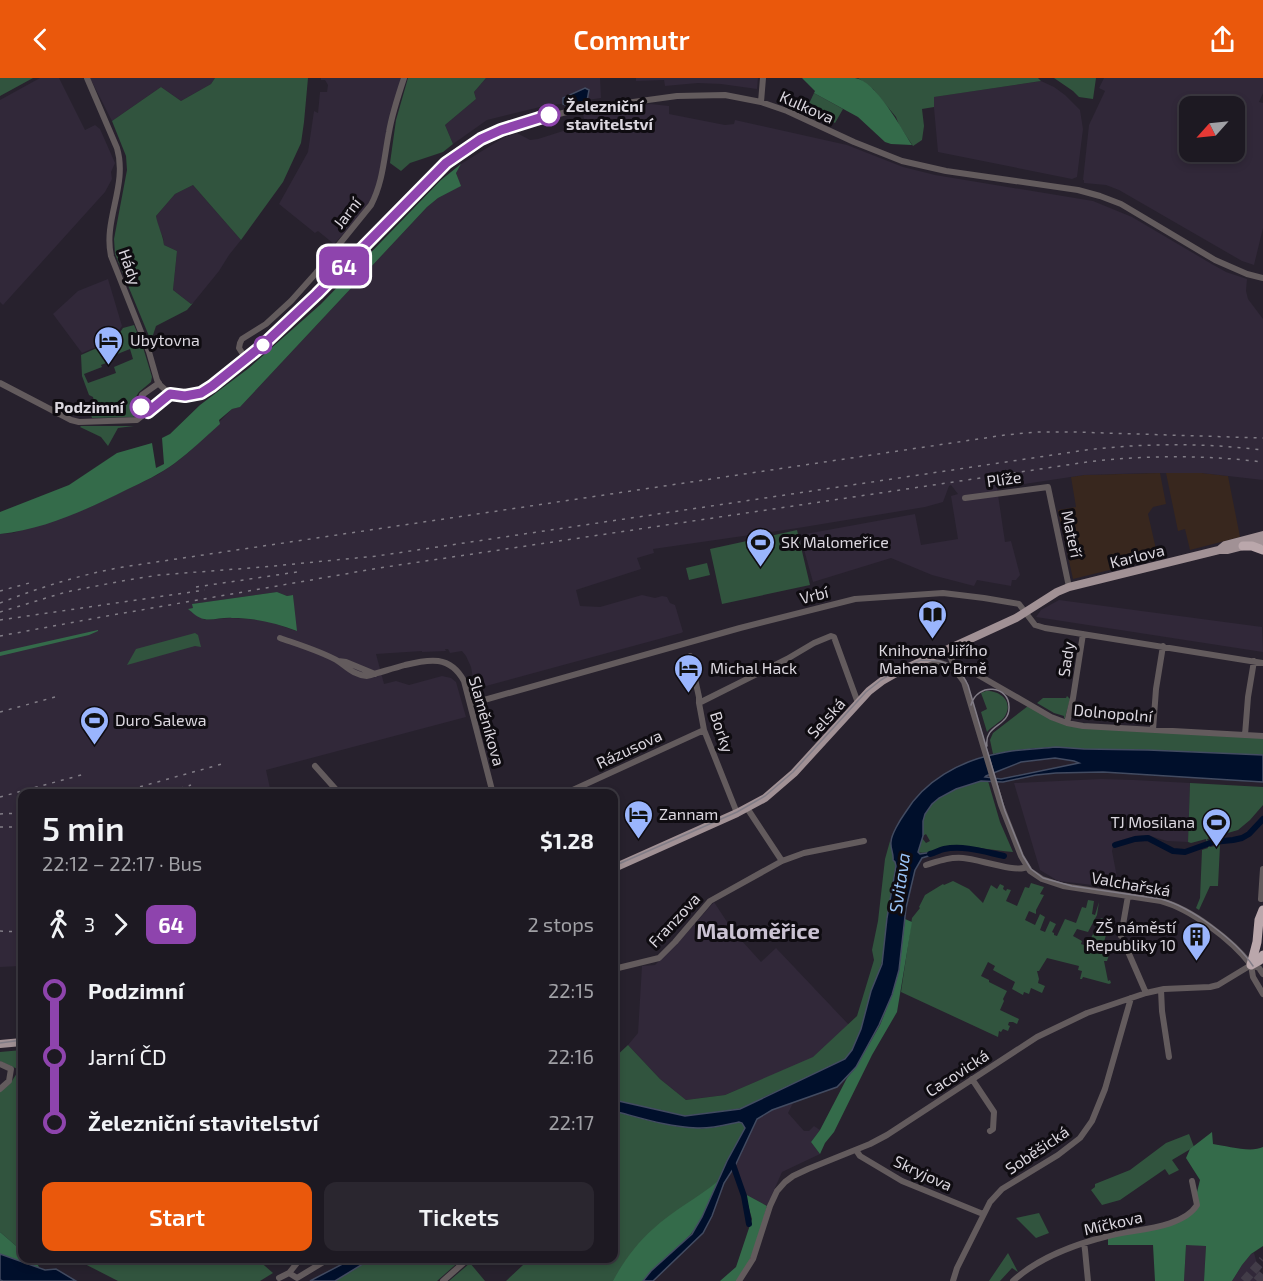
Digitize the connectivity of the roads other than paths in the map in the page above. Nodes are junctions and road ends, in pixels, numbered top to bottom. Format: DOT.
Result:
graph roads {
  1 [pos="87,78"];
  2 [pos="404,78"];
  3 [pos="763,78"];
  4 [pos="761,102"];
  5 [pos="1263,278"];
  6 [pos="246,359"];
  7 [pos="0,383"];
  8 [pos="159,383"];
  9 [pos="170,394"];
  10 [pos="148,412"];
  11 [pos="1048,487"];
  12 [pos="965,498"];
  13 [pos="1263,535"];
  14 [pos="1263,541"];
  15 [pos="1243,546"];
  16 [pos="1219,550"];
  17 [pos="1263,550"];
  18 [pos="1066,588"];
  19 [pos="1026,612"];
  20 [pos="1083,634"];
  21 [pos="280,638"];
  22 [pos="1163,646"];
  23 [pos="947,649"];
  24 [pos="690,656"];
  25 [pos="921,662"];
  26 [pos="1254,662"];
  27 [pos="1263,663"];
  28 [pos="956,671"];
  29 [pos="858,703"];
  30 [pos="470,704"];
  31 [pos="699,704"];
  32 [pos="1067,723"];
  33 [pos="704,730"];
  34 [pos="1153,730"];
  35 [pos="1245,735"];
  36 [pos="1263,736"];
  37 [pos="315,766"];
  38 [pos="336,789"];
  39 [pos="492,789"];
  40 [pos="575,789"];
  41 [pos="749,812"];
  42 [pos="737,813"];
  43 [pos="864,841"];
  44 [pos="782,861"];
  45 [pos="926,865"];
  46 [pos="618,866"];
  47 [pos="1027,867"];
  48 [pos="1263,868"];
  49 [pos="1128,896"];
  50 [pos="1261,899"];
  51 [pos="1263,910"];
  52 [pos="1121,936"];
  53 [pos="1126,947"];
  54 [pos="1263,955"];
  55 [pos="1251,965"];
  56 [pos="618,968"];
  57 [pos="1263,974"];
  58 [pos="1161,990"];
  59 [pos="1146,993"];
  60 [pos="1263,994"];
  61 [pos="1131,998"];
  62 [pos="18,1042"];
  63 [pos="0,1044"];
  64 [pos="1169,1057"];
  65 [pos="0,1064"];
  66 [pos="972,1079"];
  67 [pos="0,1089"];
  68 [pos="990,1131"];
  69 [pos="856,1150"];
  70 [pos="1192,1181"];
  71 [pos="983,1214"];
  72 [pos="1083,1243"];
  73 [pos="297,1263"];
  74 [pos="322,1263"];
  75 [pos="463,1263"];
  76 [pos="289,1273"];
  77 [pos="279,1278"];
  78 [pos="443,1281"];
  79 [pos="740,1281"];
  80 [pos="953,1281"];
  81 [pos="1013,1281"];
  82 [pos="1088,1281"];
  1 -- 8 [label="street, Hády"];
  2 -- 6 [label="street, Jarní"];
  3 -- 4 [label="street"];
  4 -- 5 [label="street, Kulkova"];
  4 -- 6 [label="street, Kulkova"];
  6 -- 9 [label="street, Kulkova"];
  7 -- 10 [label="street"];
  8 -- 9 [label="street, Hády"];
  8 -- 10 [label="street"];
  9 -- 10 [label="street"];
  11 -- 12 [label="street, Plíže"];
  11 -- 18 [label="street, Mateří"];
  13 -- 16 [label="main road, Karlova"];
  14 -- 15 [label="main road, Karlova"];
  15 -- 16 [label="main road, Karlova"];
  15 -- 17 [label="highway"];
  16 -- 18 [label="main road, Karlova"];
  18 -- 19 [label="main road, Selská"];
  19 -- 20 [label="street, Vrbí"];
  19 -- 23 [label="main road, Selská"];
  19 -- 30 [label="street, Vrbí"];
  20 -- 22 [label="street, Vrbí"];
  20 -- 32 [label="street, Sady"];
  21 -- 30 [label="street, Slaměníkova"];
  22 -- 26 [label="street, Vrbí"];
  22 -- 34 [label="street"];
  23 -- 25 [label="main road, Selská"];
  23 -- 28 [label="street"];
  24 -- 31 [label="street, Borky"];
  25 -- 28 [label="street, Dolnopolní"];
  25 -- 29 [label="main road, Selská"];
  26 -- 27 [label="street, Vrbí"];
  26 -- 35 [label="street"];
  28 -- 32 [label="street, Dolnopolní"];
  28 -- 47 [label="street"];
  29 -- 31 [label="street"];
  29 -- 41 [label="main road, Selská"];
  30 -- 39 [label="street, Slaměníkova"];
  31 -- 33 [label="street, Borky"];
  32 -- 34 [label="street, Dolnopolní"];
  33 -- 40 [label="street, Rázusova"];
  33 -- 42 [label="street, Borky"];
  34 -- 35 [label="street, Dolnopolní"];
  35 -- 36 [label="street, Dolnopolní"];
  37 -- 38 [label="street"];
  41 -- 42 [label="main road, Selská"];
  41 -- 44 [label="street"];
  42 -- 46 [label="main road, Selská"];
  43 -- 44 [label="street, Franzova"];
  44 -- 56 [label="street, Franzova"];
  45 -- 47 [label="street, Valchařská"];
  47 -- 49 [label="street, Valchařská"];
  48 -- 50 [label="street"];
  49 -- 52 [label="street"];
  49 -- 55 [label="street, Valchařská"];
  51 -- 55 [label="highway"];
  53 -- 59 [label="street"];
  54 -- 55 [label="highway"];
  55 -- 57 [label="street"];
  55 -- 58 [label="street, Cacovická"];
  55 -- 60 [label="street"];
  58 -- 59 [label="street, Cacovická"];
  58 -- 64 [label="street"];
  59 -- 61 [label="street, Cacovická"];
  61 -- 66 [label="street, Cacovická"];
  61 -- 71 [label="street, Soběšická"];
  62 -- 63 [label="main road"];
  65 -- 67 [label="street"];
  66 -- 68 [label="street"];
  66 -- 69 [label="street, Cacovická"];
  69 -- 71 [label="street, Skryjova"];
  69 -- 79 [label="street, Cacovická"];
  70 -- 72 [label="street, Míčkova"];
  71 -- 80 [label="street, Soběšická"];
  72 -- 81 [label="street, Míčkova"];
  72 -- 82 [label="street"];
  73 -- 76 [label="street"];
  74 -- 76 [label="street"];
  75 -- 78 [label="street"];
  76 -- 77 [label="street"];
}
